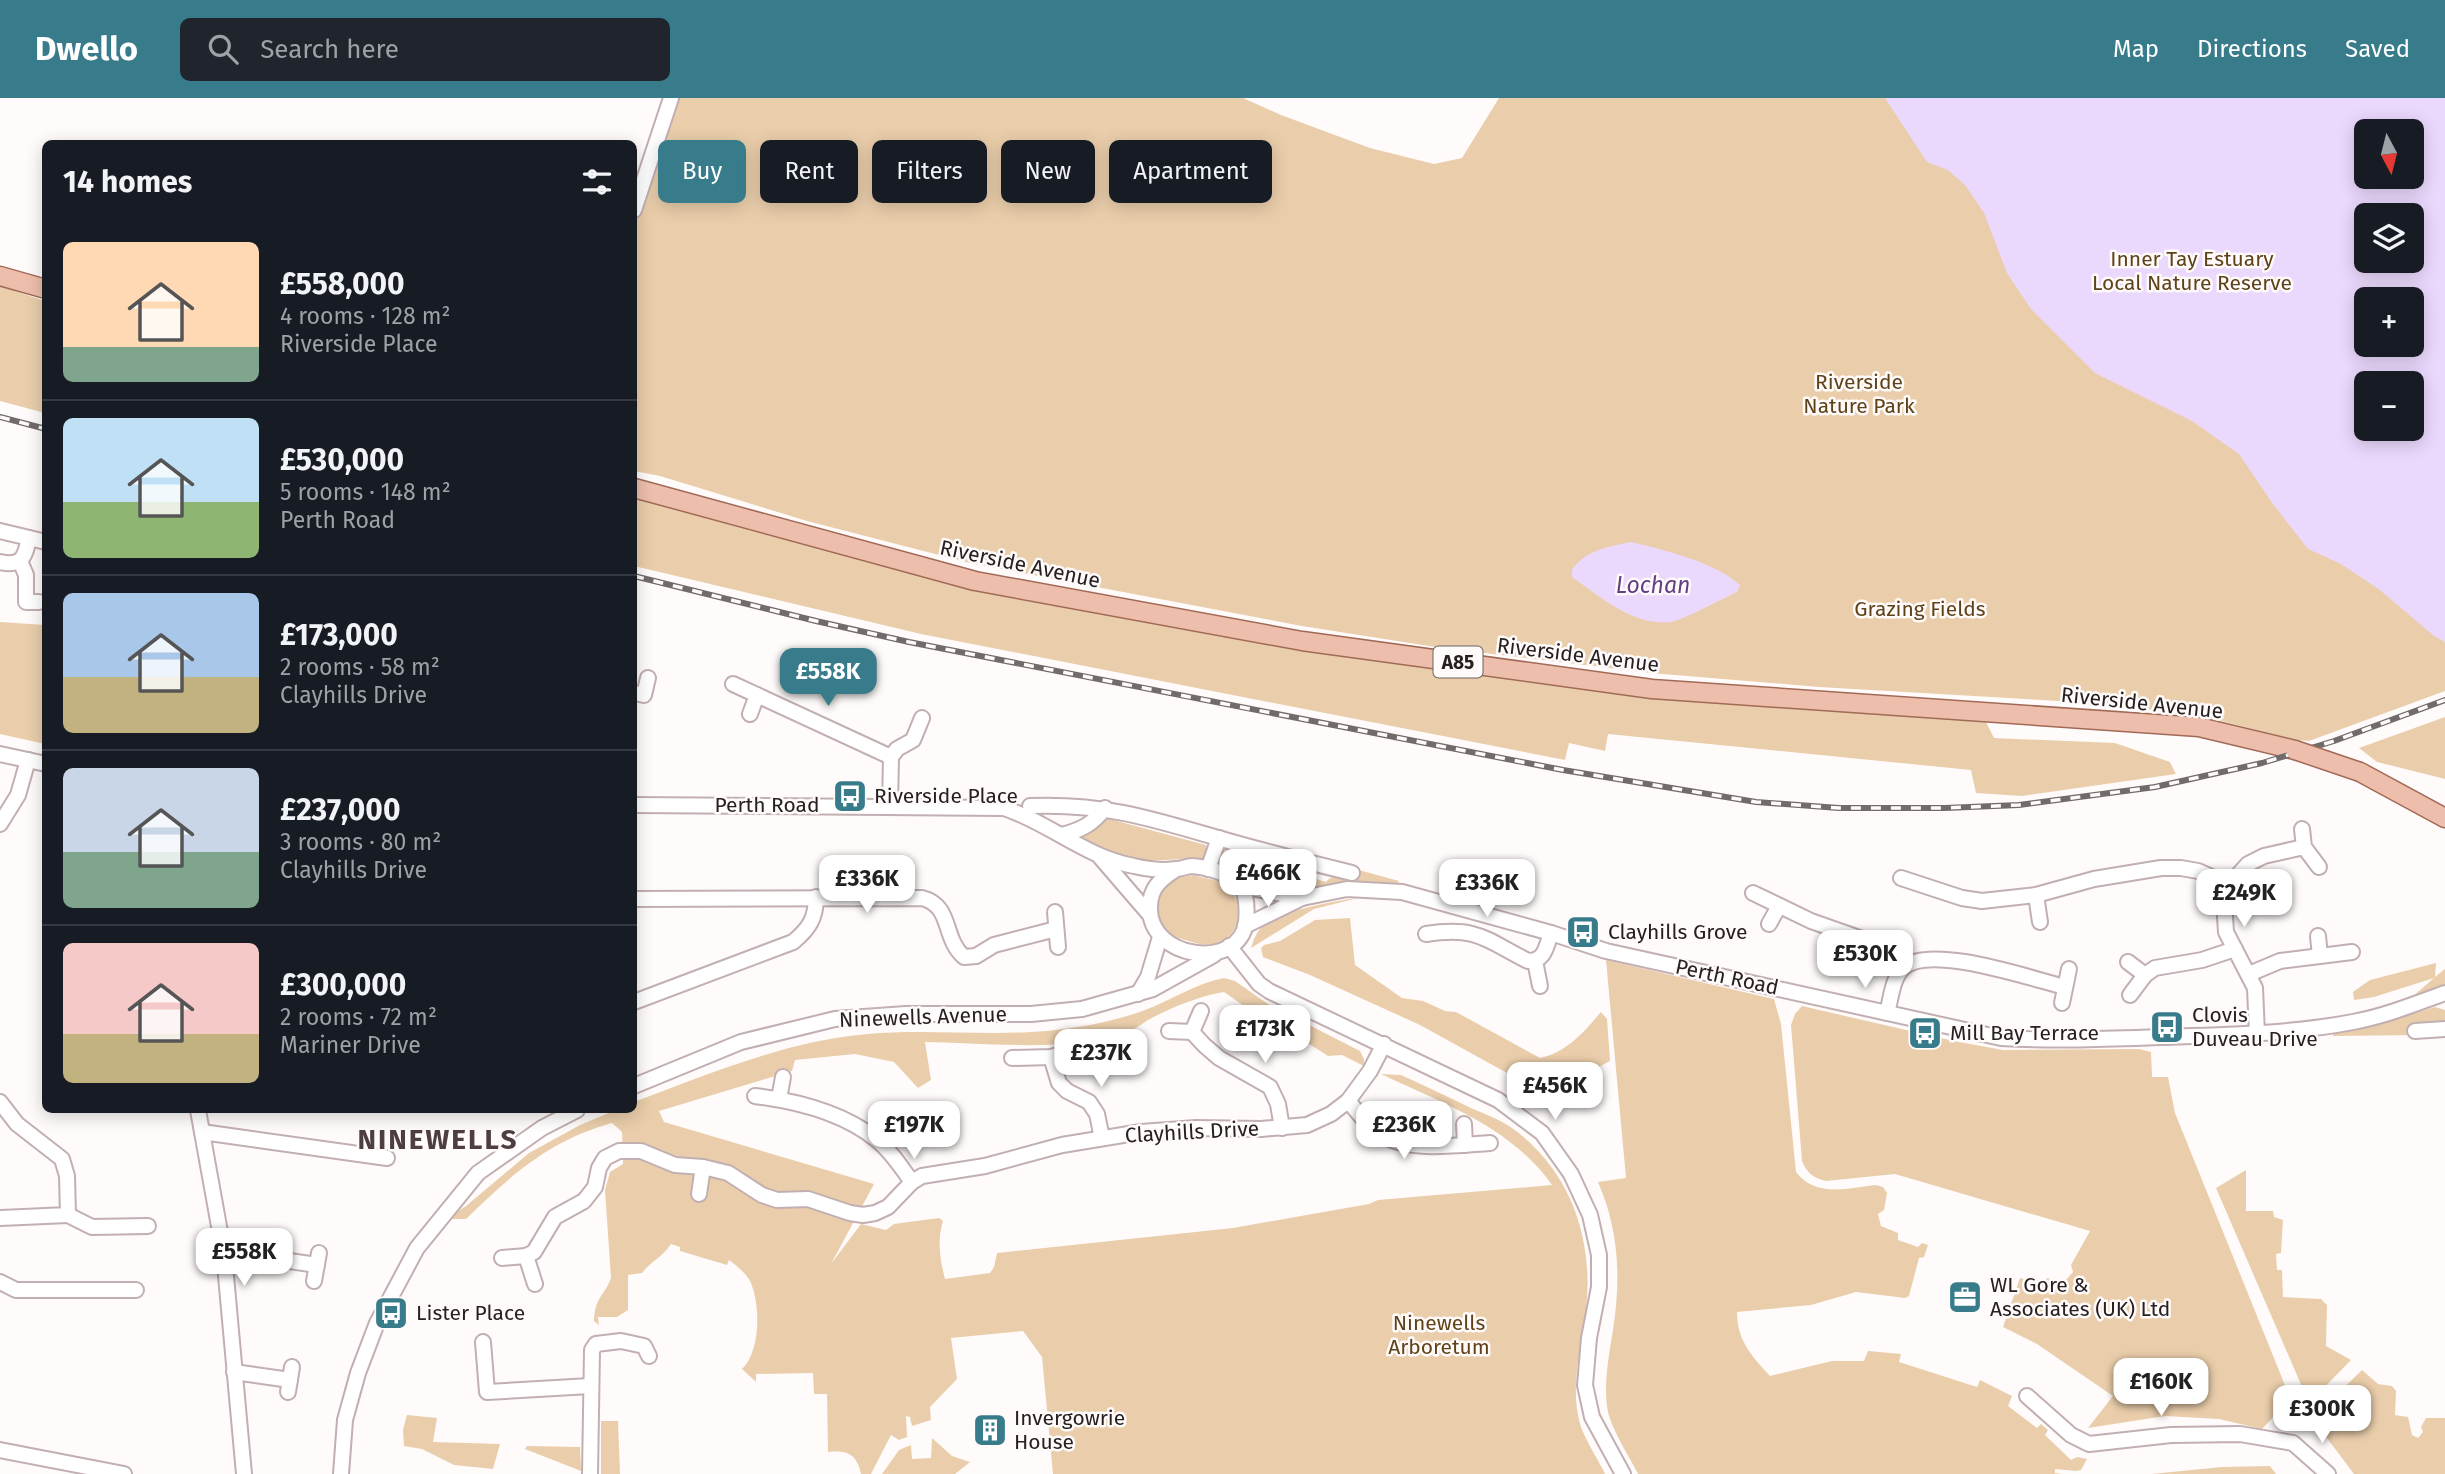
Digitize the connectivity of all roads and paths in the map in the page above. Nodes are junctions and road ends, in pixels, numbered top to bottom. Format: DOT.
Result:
graph roads {
  1 [pos="670,98"];
  2 [pos="637,201"];
  3 [pos="0,276"];
  4 [pos="42,288"];
  5 [pos="637,489"];
  6 [pos="0,531"];
  7 [pos="29,538"];
  8 [pos="42,541"];
  9 [pos="20,561"];
  10 [pos="0,562"];
  11 [pos="39,602"];
  12 [pos="648,678"];
  13 [pos="733,684"];
  14 [pos="637,694"];
  15 [pos="757,695"];
  16 [pos="750,714"];
  17 [pos="922,718"];
  18 [pos="0,754"];
  19 [pos="891,757"];
  20 [pos="28,760"];
  21 [pos="42,763"];
  22 [pos="2360,772"];
  23 [pos="637,804"];
  24 [pos="890,806"];
  25 [pos="1030,806"];
  26 [pos="2445,806"];
  27 [pos="1105,808"];
  28 [pos="2445,818"];
  29 [pos="0,824"];
  30 [pos="2302,830"];
  31 [pos="1062,835"];
  32 [pos="1219,838"];
  33 [pos="2304,847"];
  34 [pos="1100,857"];
  35 [pos="2319,867"];
  36 [pos="1208,869"];
  37 [pos="1175,870"];
  38 [pos="1352,873"];
  39 [pos="1901,878"];
  40 [pos="2229,885"];
  41 [pos="1241,886"];
  42 [pos="1753,893"];
  43 [pos="2036,895"];
  44 [pos="816,897"];
  45 [pos="1302,898"];
  46 [pos="637,899"];
  47 [pos="1779,906"];
  48 [pos="1055,912"];
  49 [pos="1150,915"];
  50 [pos="2040,922"];
  51 [pos="1769,925"];
  52 [pos="1245,926"];
  53 [pos="1056,929"];
  54 [pos="1426,933"];
  55 [pos="1551,933"];
  56 [pos="2318,936"];
  57 [pos="1160,937"];
  58 [pos="1058,947"];
  59 [pos="2235,949"];
  60 [pos="1223,950"];
  61 [pos="2352,953"];
  62 [pos="2320,956"];
  63 [pos="1535,961"];
  64 [pos="2128,962"];
  65 [pos="1904,967"];
  66 [pos="2069,969"];
  67 [pos="2249,974"];
  68 [pos="2145,975"];
  69 [pos="1540,986"];
  70 [pos="2065,987"];
  71 [pos="2445,993"];
  72 [pos="1138,994"];
  73 [pos="2130,995"];
  74 [pos="637,1001"];
  75 [pos="2062,1003"];
  76 [pos="1201,1011"];
  77 [pos="1887,1013"];
  78 [pos="2445,1029"];
  79 [pos="1169,1031"];
  80 [pos="2415,1031"];
  81 [pos="1192,1032"];
  82 [pos="2257,1034"];
  83 [pos="1384,1044"];
  84 [pos="1069,1052"];
  85 [pos="1051,1057"];
  86 [pos="1012,1058"];
  87 [pos="783,1077"];
  88 [pos="637,1085"];
  89 [pos="755,1096"];
  90 [pos="779,1099"];
  91 [pos="1348,1101"];
  92 [pos="0,1102"];
  93 [pos="199,1113"];
  94 [pos="571,1113"];
  95 [pos="1464,1124"];
  96 [pos="1282,1128"];
  97 [pos="202,1132"];
  98 [pos="1102,1138"];
  99 [pos="1490,1143"];
  100 [pos="1465,1144"];
  101 [pos="387,1158"];
  102 [pos="703,1167"];
  103 [pos="912,1182"];
  104 [pos="699,1194"];
  105 [pos="68,1215"];
  106 [pos="0,1218"];
  107 [pos="148,1226"];
  108 [pos="223,1254"];
  109 [pos="526,1256"];
  110 [pos="502,1258"];
  111 [pos="314,1281"];
  112 [pos="0,1282"];
  113 [pos="535,1284"];
  114 [pos="136,1290"];
  115 [pos="484,1342"];
  116 [pos="649,1356"];
  117 [pos="234,1372"];
  118 [pos="290,1379"];
  119 [pos="590,1386"];
  120 [pos="2027,1396"];
  121 [pos="0,1450"];
  122 [pos="341,1473"];
  123 [pos="124,1474"];
  124 [pos="244,1474"];
  125 [pos="590,1474"];
  126 [pos="1623,1474"];
  127 [pos="2328,1474"];
  1 -- 2 [label="street"];
  3 -- 4 [label="main road"];
  5 -- 22 [label="main road, Riverside Avenue / A85, bridge"];
  6 -- 7 [label="street"];
  7 -- 8 [label="street"];
  7 -- 9 [label="street"];
  9 -- 10 [label="street"];
  9 -- 11 [label="street"];
  12 -- 14 [label="street"];
  13 -- 15 [label="street"];
  15 -- 16 [label="street"];
  15 -- 19 [label="street"];
  17 -- 19 [label="street"];
  18 -- 20 [label="street"];
  19 -- 24 [label="street"];
  20 -- 21 [label="street"];
  20 -- 29 [label="street"];
  22 -- 26 [label="main road, Riverside Avenue / A85"];
  22 -- 28 [label="main road, Riverside Avenue / A85"];
  23 -- 24 [label="street, Perth Road"];
  24 -- 31 [label="street, Perth Road"];
  25 -- 27 [label="street"];
  27 -- 31 [label="street"];
  27 -- 32 [label="street"];
  30 -- 33 [label="street"];
  31 -- 34 [label="street, Perth Road"];
  32 -- 36 [label="street"];
  32 -- 38 [label="street"];
  33 -- 35 [label="street"];
  33 -- 40 [label="street"];
  34 -- 37 [label="street, Perth Road"];
  34 -- 49 [label="street, Perth Road"];
  36 -- 37 [label="street, Perth Road"];
  36 -- 41 [label="street, Perth Road"];
  37 -- 49 [label="street"];
  39 -- 43 [label="street"];
  40 -- 43 [label="street"];
  40 -- 59 [label="street"];
  41 -- 45 [label="street, Perth Road"];
  41 -- 52 [label="street"];
  42 -- 47 [label="street"];
  43 -- 50 [label="street"];
  44 -- 46 [label="street"];
  44 -- 53 [label="street"];
  44 -- 74 [label="street"];
  45 -- 52 [label="street, Perth Road"];
  45 -- 55 [label="street, Perth Road"];
  47 -- 51 [label="street"];
  47 -- 65 [label="street"];
  48 -- 53 [label="street"];
  49 -- 57 [label="street, Perth Road"];
  52 -- 60 [label="street, Perth Road"];
  53 -- 58 [label="street"];
  54 -- 63 [label="street"];
  55 -- 63 [label="street"];
  55 -- 77 [label="street, Perth Road"];
  56 -- 62 [label="street"];
  57 -- 60 [label="street"];
  57 -- 72 [label="street"];
  59 -- 67 [label="street"];
  59 -- 68 [label="street"];
  60 -- 72 [label="street, Ninewells Avenue"];
  60 -- 83 [label="street"];
  61 -- 62 [label="street"];
  62 -- 67 [label="street"];
  63 -- 69 [label="street"];
  64 -- 68 [label="street"];
  65 -- 70 [label="street"];
  65 -- 77 [label="street"];
  66 -- 70 [label="street"];
  67 -- 82 [label="street"];
  68 -- 73 [label="street"];
  70 -- 75 [label="street"];
  71 -- 82 [label="street, Perth Road"];
  72 -- 88 [label="street, Ninewells Avenue"];
  76 -- 81 [label="street"];
  77 -- 82 [label="street, Perth Road"];
  78 -- 80 [label="street"];
  79 -- 81 [label="street"];
  81 -- 96 [label="street, Clayhills Drive"];
  83 -- 91 [label="street, Clayhills Drive"];
  83 -- 126 [label="street"];
  84 -- 85 [label="street"];
  85 -- 86 [label="street"];
  85 -- 98 [label="street, Clayhills Drive"];
  87 -- 90 [label="street"];
  89 -- 90 [label="street"];
  90 -- 103 [label="street"];
  91 -- 96 [label="street, Clayhills Drive"];
  91 -- 100 [label="street"];
  92 -- 105 [label="street"];
  93 -- 97 [label="street"];
  94 -- 122 [label="street"];
  95 -- 100 [label="street"];
  96 -- 98 [label="street, Clayhills Drive"];
  97 -- 101 [label="street"];
  97 -- 108 [label="street"];
  98 -- 103 [label="street, Clayhills Drive"];
  99 -- 100 [label="street"];
  102 -- 103 [label="street, Clayhills Drive"];
  102 -- 104 [label="street"];
  102 -- 109 [label="street, Clayhills Drive"];
  105 -- 106 [label="street"];
  105 -- 107 [label="street"];
  108 -- 111 [label="street"];
  108 -- 117 [label="street"];
  109 -- 110 [label="street"];
  109 -- 113 [label="street"];
  112 -- 114 [label="street"];
  115 -- 119 [label="street"];
  116 -- 119 [label="street"];
  117 -- 118 [label="street"];
  117 -- 124 [label="street"];
  119 -- 125 [label="street"];
  120 -- 127 [label="street"];
  121 -- 123 [label="street"];
}
